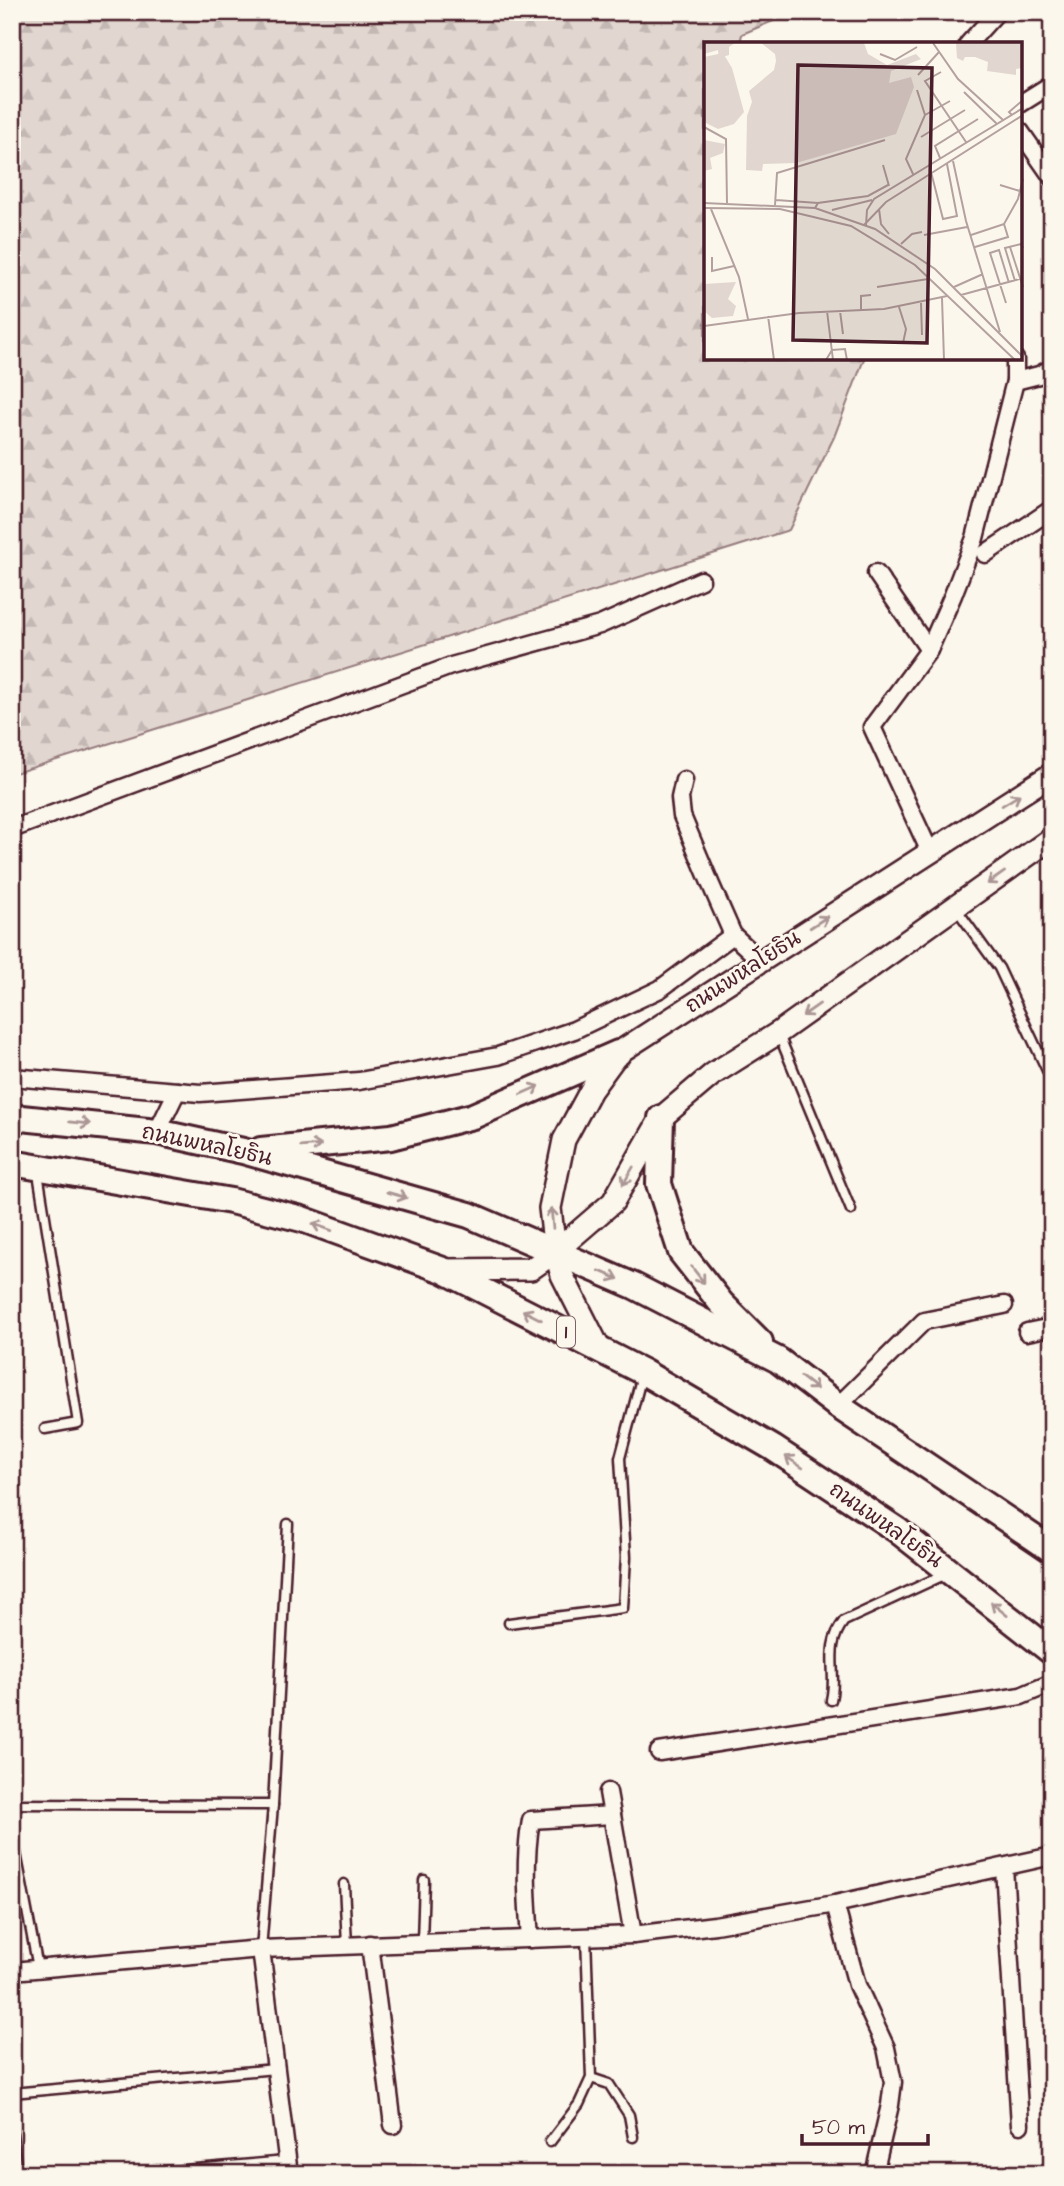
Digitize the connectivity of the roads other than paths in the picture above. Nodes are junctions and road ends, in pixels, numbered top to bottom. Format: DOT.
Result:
graph roads {
  1 [pos="997,12"];
  2 [pos="970,42"];
  3 [pos="1052,84"];
  4 [pos="1022,103"];
  5 [pos="1022,134"];
  6 [pos="1052,177"];
  7 [pos="1015,360"];
  8 [pos="1052,368"];
  9 [pos="1015,381"];
  10 [pos="1052,509"];
  11 [pos="985,554"];
  12 [pos="876,573"];
  13 [pos="701,580"];
  14 [pos="929,650"];
  15 [pos="1052,774"];
  16 [pos="684,780"];
  17 [pos="12,829"];
  18 [pos="1052,838"];
  19 [pos="930,852"];
  20 [pos="956,907"];
  21 [pos="733,935"];
  22 [pos="760,960"];
  23 [pos="778,1033"];
  24 [pos="618,1053"];
  25 [pos="12,1077"];
  26 [pos="1052,1081"];
  27 [pos="177,1091"];
  28 [pos="12,1117"];
  29 [pos="662,1118"];
  30 [pos="157,1132"];
  31 [pos="243,1151"];
  32 [pos="24,1165"];
  33 [pos="851,1210"];
  34 [pos="555,1252"];
  35 [pos="443,1270"];
  36 [pos="1004,1305"];
  37 [pos="1052,1327"];
  38 [pos="1027,1332"];
  39 [pos="600,1350"];
  40 [pos="778,1360"];
  41 [pos="643,1372"];
  42 [pos="838,1406"];
  43 [pos="44,1429"];
  44 [pos="288,1524"];
  45 [pos="1052,1550"];
  46 [pos="952,1572"];
  47 [pos="509,1623"];
  48 [pos="1052,1652"];
  49 [pos="1052,1683"];
  50 [pos="831,1700"];
  51 [pos="659,1752"];
  52 [pos="608,1792"];
  53 [pos="12,1804"];
  54 [pos="273,1805"];
  55 [pos="612,1815"];
  56 [pos="12,1832"];
  57 [pos="1052,1856"];
  58 [pos="1004,1867"];
  59 [pos="16,1870"];
  60 [pos="424,1880"];
  61 [pos="344,1884"];
  62 [pos="835,1904"];
  63 [pos="633,1935"];
  64 [pos="586,1937"];
  65 [pos="530,1939"];
  66 [pos="422,1942"];
  67 [pos="370,1944"];
  68 [pos="347,1945"];
  69 [pos="261,1949"];
  70 [pos="38,1968"];
  71 [pos="12,1971"];
  72 [pos="275,2069"];
  73 [pos="591,2078"];
  74 [pos="12,2093"];
  75 [pos="393,2125"];
  76 [pos="1020,2125"];
  77 [pos="12,2132"];
  78 [pos="633,2137"];
  79 [pos="550,2142"];
  80 [pos="287,2167"];
  81 [pos="16,2174"];
  82 [pos="138,2174"];
  83 [pos="874,2174"];
  1 -- 2 [label="street"];
  3 -- 4 [label="street"];
  5 -- 6 [label="street"];
  7 -- 9 [label="street"];
  8 -- 9 [label="street"];
  9 -- 14 [label="street"];
  10 -- 11 [label="street"];
  12 -- 14 [label="street"];
  13 -- 17 [label="street"];
  14 -- 19 [label="street"];
  19 -- 15 [label="main road, ถนนพหลโยธิน, one-way"];
  16 -- 21 [label="street"];
  18 -- 20 [label="main road, ถนนพหลโยธิน, one-way"];
  22 -- 19 [label="main road, ถนนพหลโยธิน, one-way"];
  20 -- 23 [label="main road, ถนนพหลโยธิน, one-way"];
  20 -- 26 [label="lane"];
  21 -- 22 [label="street"];
  21 -- 27 [label="street"];
  22 -- 24 [label="main road, ถนนพหลโยธิน"];
  23 -- 29 [label="main road, ถนนพหลโยธิน"];
  23 -- 33 [label="lane"];
  31 -- 24 [label="main road, one-way"];
  34 -- 24 [label="main road, ถนนพหลโยธิน, one-way"];
  25 -- 27 [label="street"];
  27 -- 30 [label="street"];
  28 -- 30 [label="main road, ถนนพหลโยธิน, one-way"];
  29 -- 34 [label="main road, ถนนพหลโยธิน, one-way"];
  29 -- 40 [label="main road, one-way"];
  30 -- 31 [label="main road, ถนนพหลโยธิน"];
  31 -- 34 [label="main road, ถนนพหลโยธิน, one-way"];
  35 -- 32 [label="main road, ถนนพหลโยธิน / 1, one-way"];
  32 -- 43 [label="lane"];
  34 -- 35 [label="main road, ถนนพหลโยธิน"];
  34 -- 39 [label="main road, ถนนพหลโยธิน"];
  34 -- 40 [label="main road, ถนนพหลโยธิน, one-way"];
  39 -- 35 [label="main road, ถนนพหลโยธิน / 1, one-way"];
  36 -- 42 [label="street"];
  37 -- 38 [label="street"];
  39 -- 41 [label="main road, ถนนพหลโยธิน / 1"];
  40 -- 42 [label="main road, ถนนพหลโยธิน, one-way"];
  46 -- 41 [label="main road, ถนนพหลโยธิน / 1, one-way"];
  41 -- 47 [label="lane"];
  42 -- 45 [label="main road, ถนนพหลโยธิน"];
  44 -- 54 [label="lane"];
  48 -- 46 [label="main road, ถนนพหลโยธิน / 1, one-way"];
  46 -- 50 [label="lane"];
  49 -- 51 [label="street"];
  52 -- 55 [label="street"];
  53 -- 54 [label="lane"];
  54 -- 69 [label="lane"];
  55 -- 63 [label="street"];
  55 -- 65 [label="street"];
  56 -- 59 [label="lane"];
  57 -- 58 [label="street"];
  58 -- 62 [label="street"];
  58 -- 76 [label="street"];
  59 -- 70 [label="lane"];
  60 -- 66 [label="lane"];
  61 -- 68 [label="lane"];
  62 -- 63 [label="street"];
  62 -- 83 [label="street"];
  63 -- 64 [label="street"];
  64 -- 65 [label="street"];
  64 -- 73 [label="lane"];
  65 -- 66 [label="street"];
  66 -- 67 [label="street"];
  67 -- 68 [label="street"];
  67 -- 75 [label="street"];
  68 -- 69 [label="street"];
  69 -- 70 [label="street"];
  69 -- 72 [label="street"];
  70 -- 71 [label="street"];
  72 -- 74 [label="lane"];
  72 -- 80 [label="street"];
  73 -- 78 [label="lane"];
  73 -- 79 [label="lane"];
  77 -- 81 [label="lane"];
  80 -- 82 [label="lane"];
}
